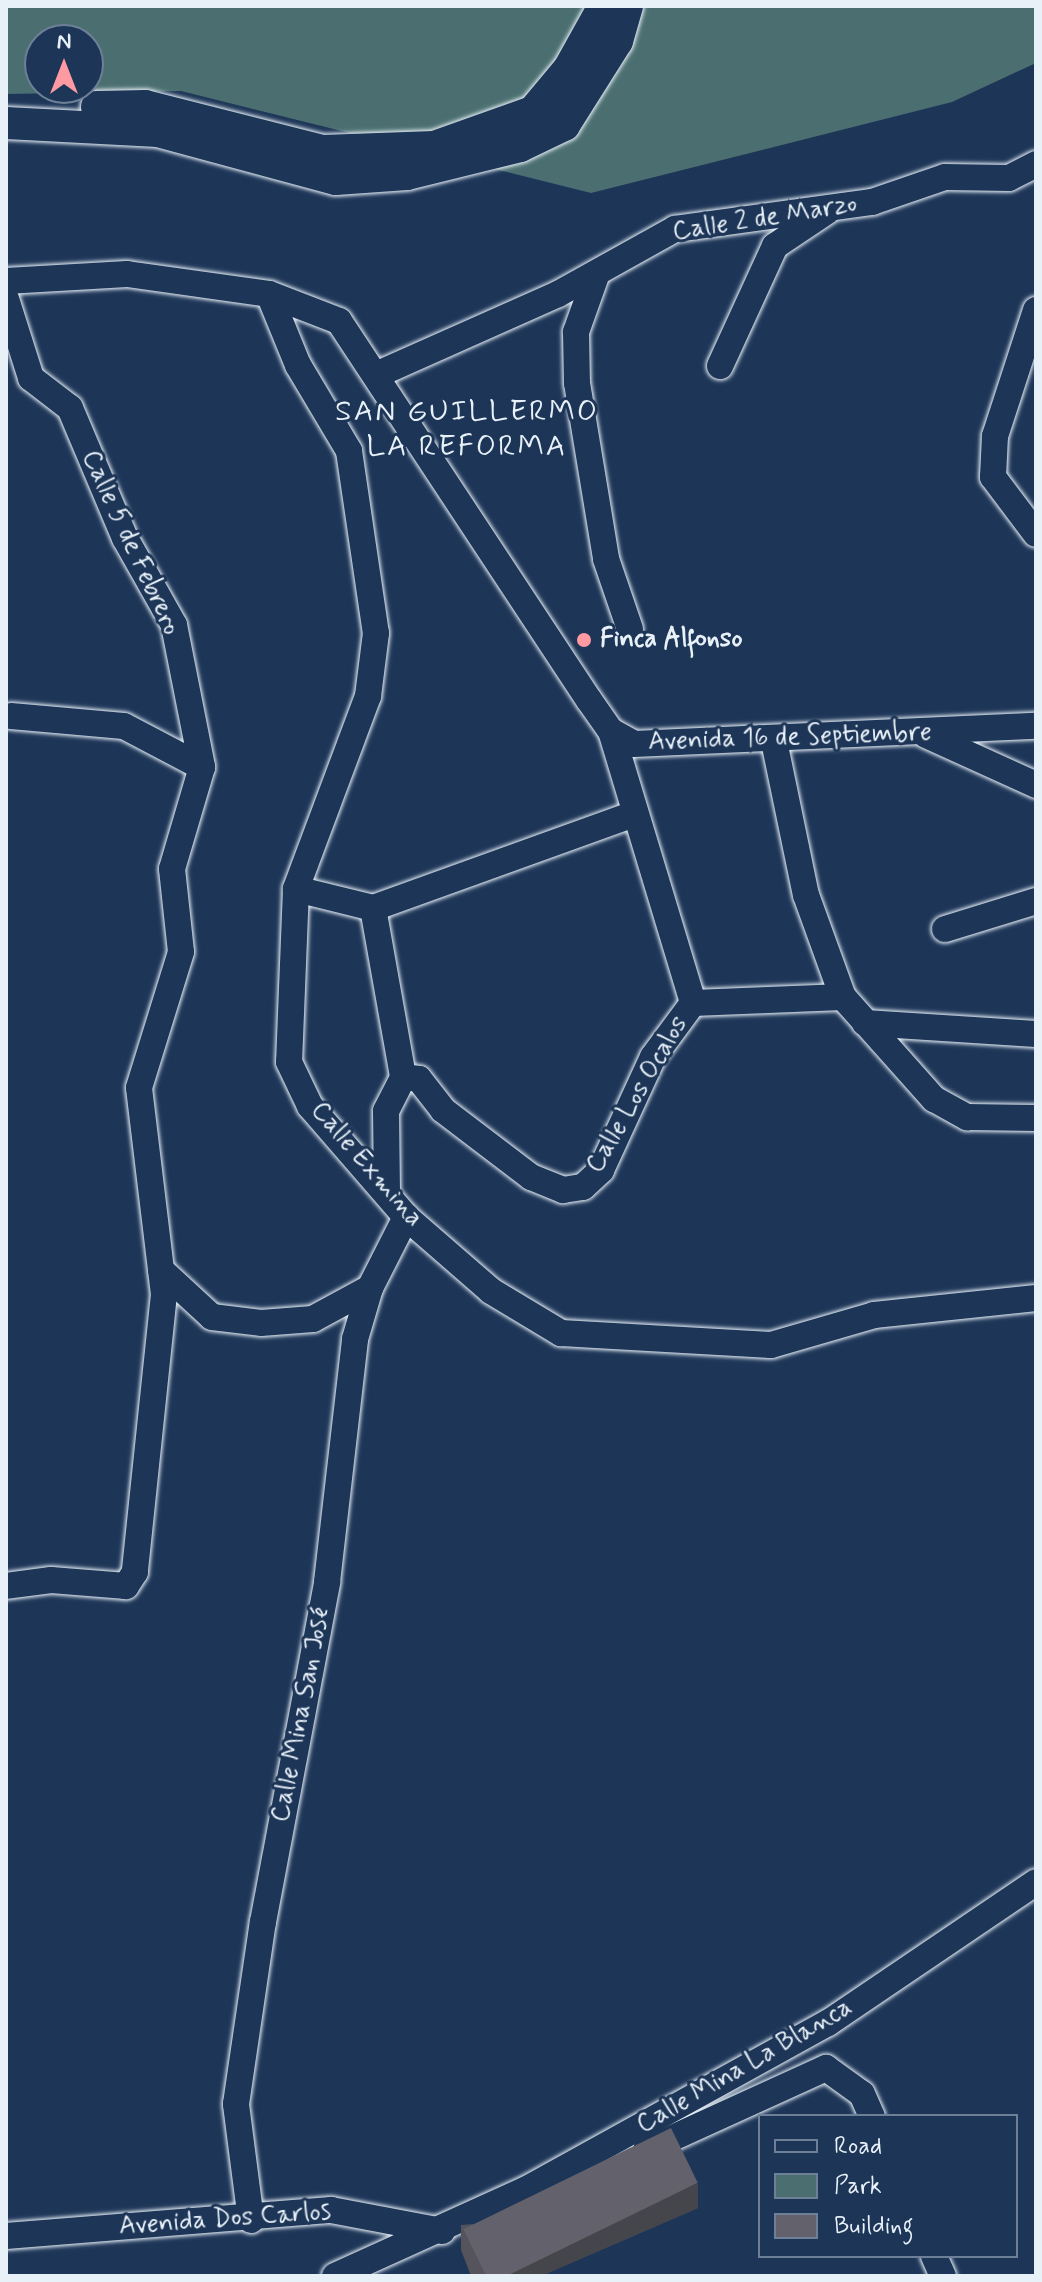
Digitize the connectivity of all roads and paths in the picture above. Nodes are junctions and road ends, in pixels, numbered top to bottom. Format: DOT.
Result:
graph roads {
  1 [pos="604,6"];
  2 [pos="627,6"];
  3 [pos="6,111"];
  4 [pos="6,123"];
  5 [pos="1036,164"];
  6 [pos="830,209"];
  7 [pos="597,273"];
  8 [pos="6,281"];
  9 [pos="269,294"];
  10 [pos="6,299"];
  11 [pos="1036,310"];
  12 [pos="720,366"];
  13 [pos="376,375"];
  14 [pos="1036,534"];
  15 [pos="630,629"];
  16 [pos="11,716"];
  17 [pos="1036,726"];
  18 [pos="611,731"];
  19 [pos="921,733"];
  20 [pos="774,741"];
  21 [pos="202,767"];
  22 [pos="1036,785"];
  23 [pos="631,815"];
  24 [pos="296,889"];
  25 [pos="1036,901"];
  26 [pos="373,908"];
  27 [pos="945,929"];
  28 [pos="843,997"];
  29 [pos="693,1003"];
  30 [pos="865,1023"];
  31 [pos="1036,1034"];
  32 [pos="403,1077"];
  33 [pos="1036,1118"];
  34 [pos="387,1192"];
  35 [pos="406,1217"];
  36 [pos="161,1270"];
  37 [pos="370,1288"];
  38 [pos="1036,1298"];
  39 [pos="6,1586"];
  40 [pos="1036,1882"];
  41 [pos="871,2114"];
  42 [pos="525,2190"];
  43 [pos="251,2220"];
  44 [pos="442,2231"];
  45 [pos="6,2236"];
  46 [pos="378,2268"];
  47 [pos="335,2276"];
  1 -- 3 [label="main road"];
  2 -- 4 [label="main road"];
  5 -- 6 [label="street, Calle 2 de Marzo"];
  6 -- 7 [label="street, Calle 2 de Marzo"];
  6 -- 12 [label="street"];
  7 -- 13 [label="street, Calle 2 de Marzo"];
  7 -- 15 [label="street"];
  8 -- 9 [label="street, Avenida 16 de Septiembre"];
  9 -- 13 [label="street, Avenida 16 de Septiembre"];
  9 -- 24 [label="street, Calle Exmina"];
  10 -- 21 [label="street, Calle 5 de Febrero"];
  11 -- 14 [label="street"];
  13 -- 18 [label="street, Avenida 16 de Septiembre"];
  16 -- 21 [label="street"];
  17 -- 19 [label="street, Avenida 16 de Septiembre"];
  18 -- 20 [label="street, Avenida 16 de Septiembre"];
  18 -- 23 [label="street"];
  19 -- 20 [label="street, Avenida 16 de Septiembre"];
  19 -- 22 [label="street"];
  20 -- 28 [label="street"];
  21 -- 36 [label="street, Calle 5 de Febrero"];
  23 -- 26 [label="street"];
  23 -- 29 [label="street"];
  24 -- 26 [label="street"];
  24 -- 34 [label="street, Calle Exmina"];
  25 -- 27 [label="street"];
  26 -- 32 [label="street"];
  28 -- 29 [label="street, Calle Los Ocalos"];
  28 -- 30 [label="street"];
  29 -- 32 [label="street, Calle Los Ocalos"];
  30 -- 31 [label="street"];
  30 -- 33 [label="street"];
  32 -- 34 [label="street"];
  34 -- 35 [label="street, Calle Exmina"];
  35 -- 37 [label="street, Calle Mina San José"];
  35 -- 38 [label="street, Calle Exmina"];
  36 -- 37 [label="street"];
  36 -- 39 [label="street"];
  37 -- 43 [label="street, Calle Mina San José"];
  40 -- 42 [label="street, Calle Mina La Blanca"];
  41 -- 42 [label="street"];
  42 -- 44 [label="street, Calle Mina La Blanca"];
  43 -- 44 [label="street, Avenida Dos Carlos"];
  43 -- 45 [label="street, Avenida Dos Carlos"];
  44 -- 46 [label="street, Calle Mina La Blanca"];
  46 -- 47 [label="street, Calle Mina La Blanca"];
}
